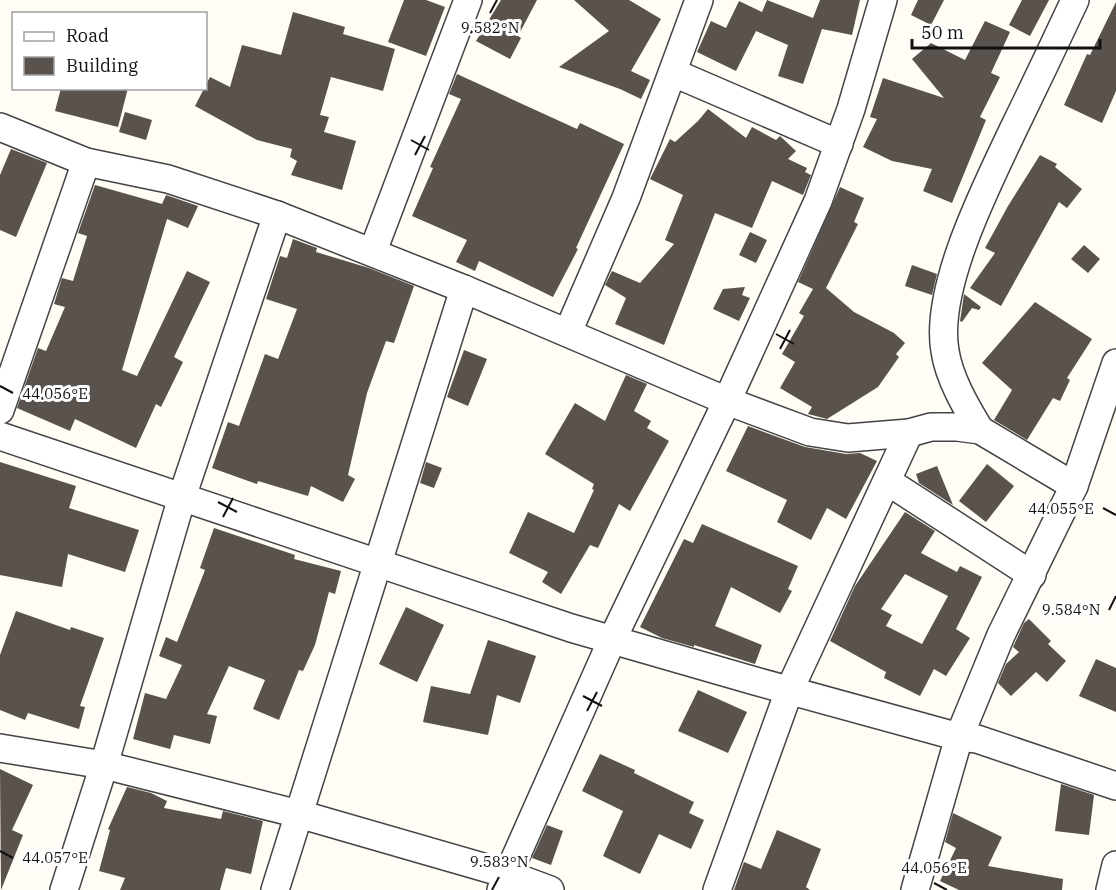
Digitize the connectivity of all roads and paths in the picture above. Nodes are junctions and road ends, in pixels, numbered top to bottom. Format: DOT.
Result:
graph roads {
  1 [pos="468,0"];
  2 [pos="883,0"];
  3 [pos="1075,0"];
  4 [pos="693,2"];
  5 [pos="674,73"];
  6 [pos="0,127"];
  7 [pos="839,144"];
  8 [pos="86,162"];
  9 [pos="277,215"];
  10 [pos="373,251"];
  11 [pos="464,289"];
  12 [pos="568,332"];
  13 [pos="1116,365"];
  14 [pos="727,401"];
  15 [pos="0,410"];
  16 [pos="980,430"];
  17 [pos="909,433"];
  18 [pos="0,436"];
  19 [pos="887,481"];
  20 [pos="1074,486"];
  21 [pos="182,497"];
  22 [pos="377,563"];
  23 [pos="1032,575"];
  24 [pos="612,640"];
  25 [pos="789,691"];
  26 [pos="959,737"];
  27 [pos="0,748"];
  28 [pos="104,765"];
  29 [pos="1116,786"];
  30 [pos="299,814"];
  31 [pos="1116,865"];
  32 [pos="504,882"];
  33 [pos="64,890"];
  34 [pos="275,890"];
  35 [pos="550,890"];
  36 [pos="717,890"];
  37 [pos="915,890"];
  38 [pos="1110,890"];
  1 -- 10 [label="street"];
  2 -- 7 [label="street"];
  3 -- 16 [label="street"];
  4 -- 5 [label="street"];
  5 -- 7 [label="street"];
  5 -- 12 [label="street"];
  6 -- 8 [label="street"];
  7 -- 14 [label="street"];
  8 -- 9 [label="street"];
  8 -- 15 [label="street"];
  9 -- 10 [label="street"];
  9 -- 21 [label="street"];
  10 -- 11 [label="street"];
  11 -- 12 [label="street"];
  11 -- 22 [label="street"];
  12 -- 14 [label="street"];
  13 -- 20 [label="street"];
  14 -- 17 [label="street"];
  14 -- 24 [label="street"];
  16 -- 17 [label="street"];
  16 -- 20 [label="street"];
  17 -- 19 [label="street"];
  18 -- 21 [label="street"];
  19 -- 23 [label="street"];
  19 -- 25 [label="street"];
  20 -- 23 [label="street"];
  21 -- 22 [label="street"];
  21 -- 28 [label="street"];
  22 -- 24 [label="street"];
  22 -- 30 [label="street"];
  23 -- 26 [label="street"];
  24 -- 25 [label="street"];
  24 -- 32 [label="street"];
  25 -- 26 [label="street"];
  25 -- 36 [label="street"];
  26 -- 29 [label="street"];
  26 -- 37 [label="street"];
  27 -- 28 [label="street"];
  28 -- 30 [label="street"];
  28 -- 33 [label="street"];
  30 -- 32 [label="street"];
  30 -- 34 [label="street"];
  31 -- 38 [label="street"];
  32 -- 35 [label="street"];
}
